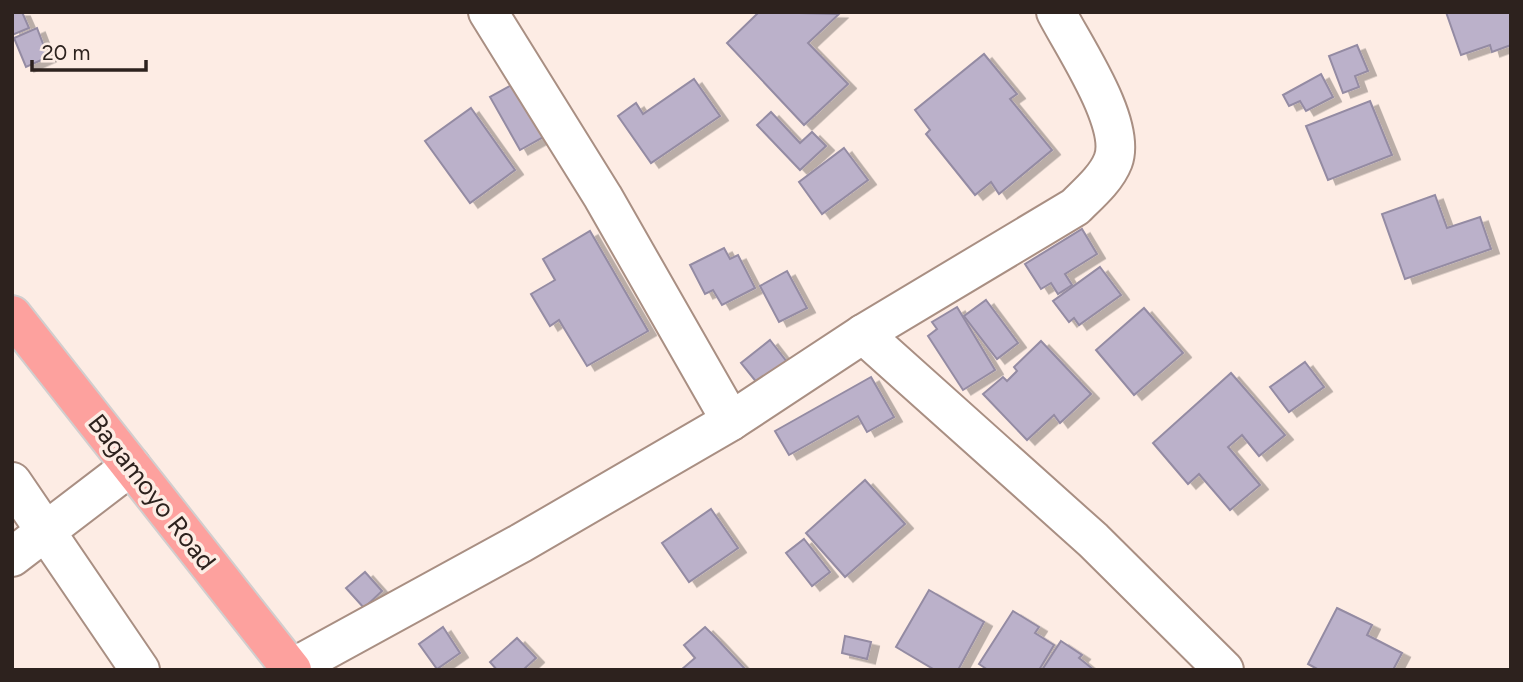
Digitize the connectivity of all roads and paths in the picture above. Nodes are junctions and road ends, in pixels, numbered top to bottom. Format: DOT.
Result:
graph roads {
  1 [pos="488,12"];
  2 [pos="1056,12"];
  3 [pos="12,315"];
  4 [pos="863,334"];
  5 [pos="731,421"];
  6 [pos="131,466"];
  7 [pos="12,482"];
  8 [pos="46,531"];
  9 [pos="12,557"];
  10 [pos="292,669"];
  11 [pos="140,670"];
  12 [pos="1224,670"];
  1 -- 5 [label="street"];
  2 -- 4 [label="street"];
  3 -- 6 [label="highway, Bagamoyo Road"];
  4 -- 5 [label="street"];
  4 -- 12 [label="street"];
  5 -- 10 [label="street"];
  6 -- 8 [label="street"];
  6 -- 10 [label="highway, Bagamoyo Road"];
  7 -- 8 [label="street"];
  8 -- 9 [label="street"];
  8 -- 11 [label="street"];
}
